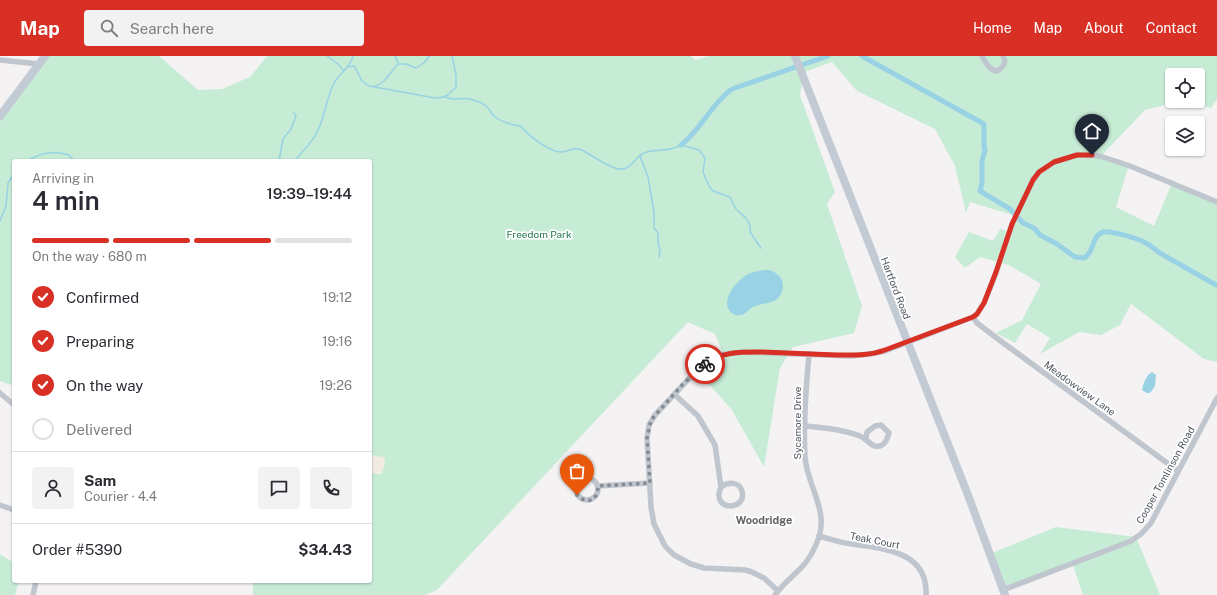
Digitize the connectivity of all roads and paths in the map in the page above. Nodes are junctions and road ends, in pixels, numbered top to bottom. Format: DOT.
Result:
graph roads {
  1 [pos="45,56"];
  2 [pos="795,56"];
  3 [pos="982,56"];
  4 [pos="1003,56"];
  5 [pos="0,60"];
  6 [pos="39,64"];
  7 [pos="0,116"];
  8 [pos="1217,202"];
  9 [pos="973,317"];
  10 [pos="907,342"];
  11 [pos="809,354"];
  12 [pos="0,393"];
  13 [pos="674,394"];
  14 [pos="1217,398"];
  15 [pos="12,403"];
  16 [pos="805,426"];
  17 [pos="866,438"];
  18 [pos="1178,471"];
  19 [pos="650,483"];
  20 [pos="598,486"];
  21 [pos="721,487"];
  22 [pos="0,505"];
  23 [pos="12,509"];
  24 [pos="819,536"];
  25 [pos="36,583"];
  26 [pos="776,593"];
  27 [pos="1004,593"];
  28 [pos="33,595"];
  29 [pos="926,595"];
  1 -- 6 [label="street"];
  2 -- 10 [label="street, Hartford Road"];
  3 -- 4 [label="street"];
  5 -- 6 [label="street"];
  6 -- 7 [label="street"];
  8 -- 9 [label="street"];
  9 -- 10 [label="street"];
  9 -- 18 [label="street, Meadowview Lane"];
  10 -- 11 [label="street"];
  10 -- 27 [label="street, Hartford Road"];
  11 -- 13 [label="street"];
  11 -- 16 [label="street, Sycamore Drive"];
  12 -- 15 [label="street"];
  13 -- 19 [label="street"];
  13 -- 21 [label="street"];
  14 -- 18 [label="street, Cooper Tomlinson Road"];
  16 -- 17 [label="street"];
  16 -- 24 [label="street, Sycamore Drive"];
  18 -- 27 [label="street, Cooper Tomlinson Road"];
  19 -- 20 [label="street"];
  19 -- 26 [label="street"];
  20 -- 20 [label="street"];
  21 -- 21 [label="street"];
  22 -- 23 [label="street"];
  24 -- 26 [label="street, Sycamore Drive"];
  24 -- 29 [label="street, Teak Court"];
  25 -- 28 [label="street"];
}
